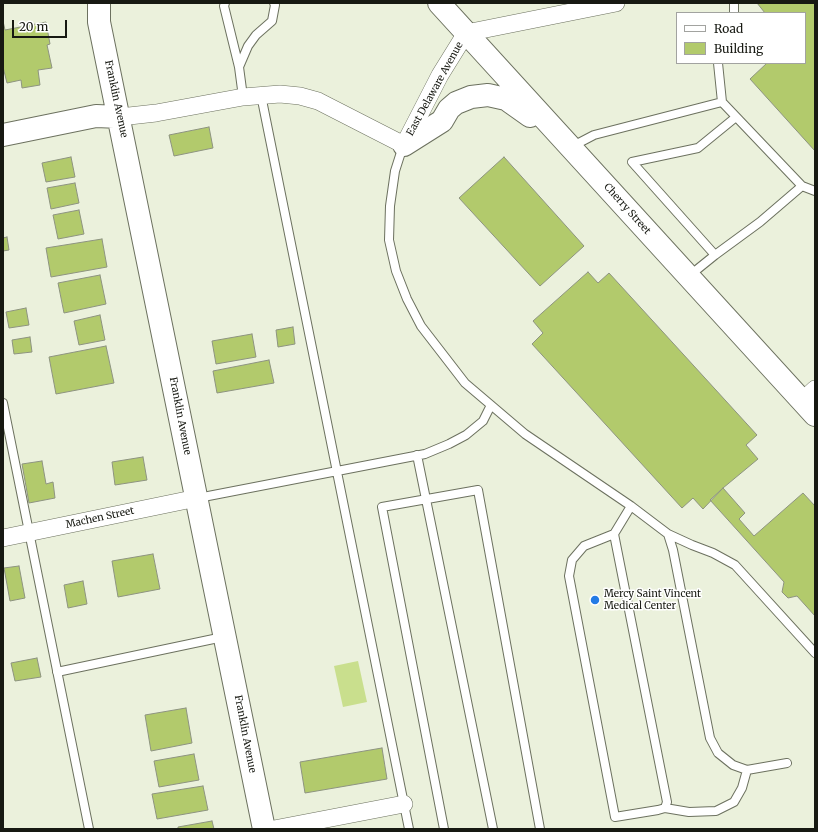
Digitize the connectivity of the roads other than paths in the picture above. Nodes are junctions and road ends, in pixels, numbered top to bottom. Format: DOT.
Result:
graph roads {
  1 [pos="99,3"];
  2 [pos="225,3"];
  3 [pos="274,3"];
  4 [pos="439,3"];
  5 [pos="616,3"];
  6 [pos="579,7"];
  7 [pos="466,33"];
  8 [pos="718,64"];
  9 [pos="239,67"];
  10 [pos="261,94"];
  11 [pos="243,97"];
  12 [pos="722,102"];
  13 [pos="120,117"];
  14 [pos="736,117"];
  15 [pos="3,135"];
  16 [pos="404,145"];
  17 [pos="569,146"];
  18 [pos="802,186"];
  19 [pos="815,191"];
  20 [pos="716,255"];
  21 [pos="689,276"];
  22 [pos="811,402"];
  23 [pos="3,403"];
  24 [pos="492,405"];
  25 [pos="417,455"];
  26 [pos="337,471"];
  27 [pos="197,498"];
  28 [pos="426,498"];
  29 [pos="631,506"];
  30 [pos="29,533"];
  31 [pos="614,534"];
  32 [pos="668,534"];
  33 [pos="3,538"];
  34 [pos="225,636"];
  35 [pos="815,653"];
  36 [pos="58,672"];
  37 [pos="787,763"];
  38 [pos="747,770"];
  39 [pos="404,804"];
  40 [pos="665,808"];
  41 [pos="89,829"];
  42 [pos="264,829"];
  43 [pos="274,829"];
  44 [pos="409,829"];
  45 [pos="444,829"];
  46 [pos="493,829"];
  47 [pos="540,829"];
  1 -- 13 [label="street, Franklin Avenue"];
  2 -- 9 [label="lane"];
  3 -- 9 [label="lane"];
  4 -- 7 [label="street, Cherry Street"];
  5 -- 6 [label="street, East Delaware Avenue"];
  6 -- 7 [label="street, East Delaware Avenue"];
  7 -- 16 [label="street, East Delaware Avenue"];
  7 -- 17 [label="street, Cherry Street"];
  8 -- 12 [label="lane"];
  9 -- 11 [label="lane"];
  10 -- 11 [label="street, East Delaware Avenue"];
  10 -- 16 [label="street, East Delaware Avenue"];
  10 -- 26 [label="lane"];
  11 -- 13 [label="street, East Delaware Avenue"];
  12 -- 14 [label="lane"];
  12 -- 17 [label="lane"];
  13 -- 15 [label="street"];
  13 -- 27 [label="street, Franklin Avenue"];
  14 -- 18 [label="lane"];
  14 -- 20 [label="lane"];
  16 -- 17 [label="street"];
  16 -- 24 [label="lane"];
  17 -- 21 [label="street, Cherry Street"];
  18 -- 19 [label="lane"];
  18 -- 20 [label="lane"];
  20 -- 21 [label="lane"];
  21 -- 22 [label="street, Cherry Street"];
  23 -- 30 [label="lane"];
  24 -- 25 [label="lane"];
  24 -- 29 [label="lane"];
  25 -- 26 [label="lane"];
  25 -- 28 [label="lane"];
  26 -- 27 [label="lane"];
  26 -- 39 [label="lane"];
  27 -- 30 [label="street, Machen Street"];
  27 -- 34 [label="street, Franklin Avenue"];
  28 -- 45 [label="lane"];
  28 -- 46 [label="lane"];
  28 -- 47 [label="lane"];
  29 -- 31 [label="lane"];
  29 -- 32 [label="lane"];
  30 -- 33 [label="street, Machen Street"];
  30 -- 36 [label="lane"];
  31 -- 40 [label="lane"];
  31 -- 40 [label="lane"];
  32 -- 35 [label="lane"];
  32 -- 38 [label="lane"];
  34 -- 36 [label="lane"];
  34 -- 42 [label="street, Franklin Avenue"];
  36 -- 41 [label="lane"];
  37 -- 38 [label="lane"];
  38 -- 40 [label="lane"];
  39 -- 43 [label="street"];
  39 -- 44 [label="lane"];
}
